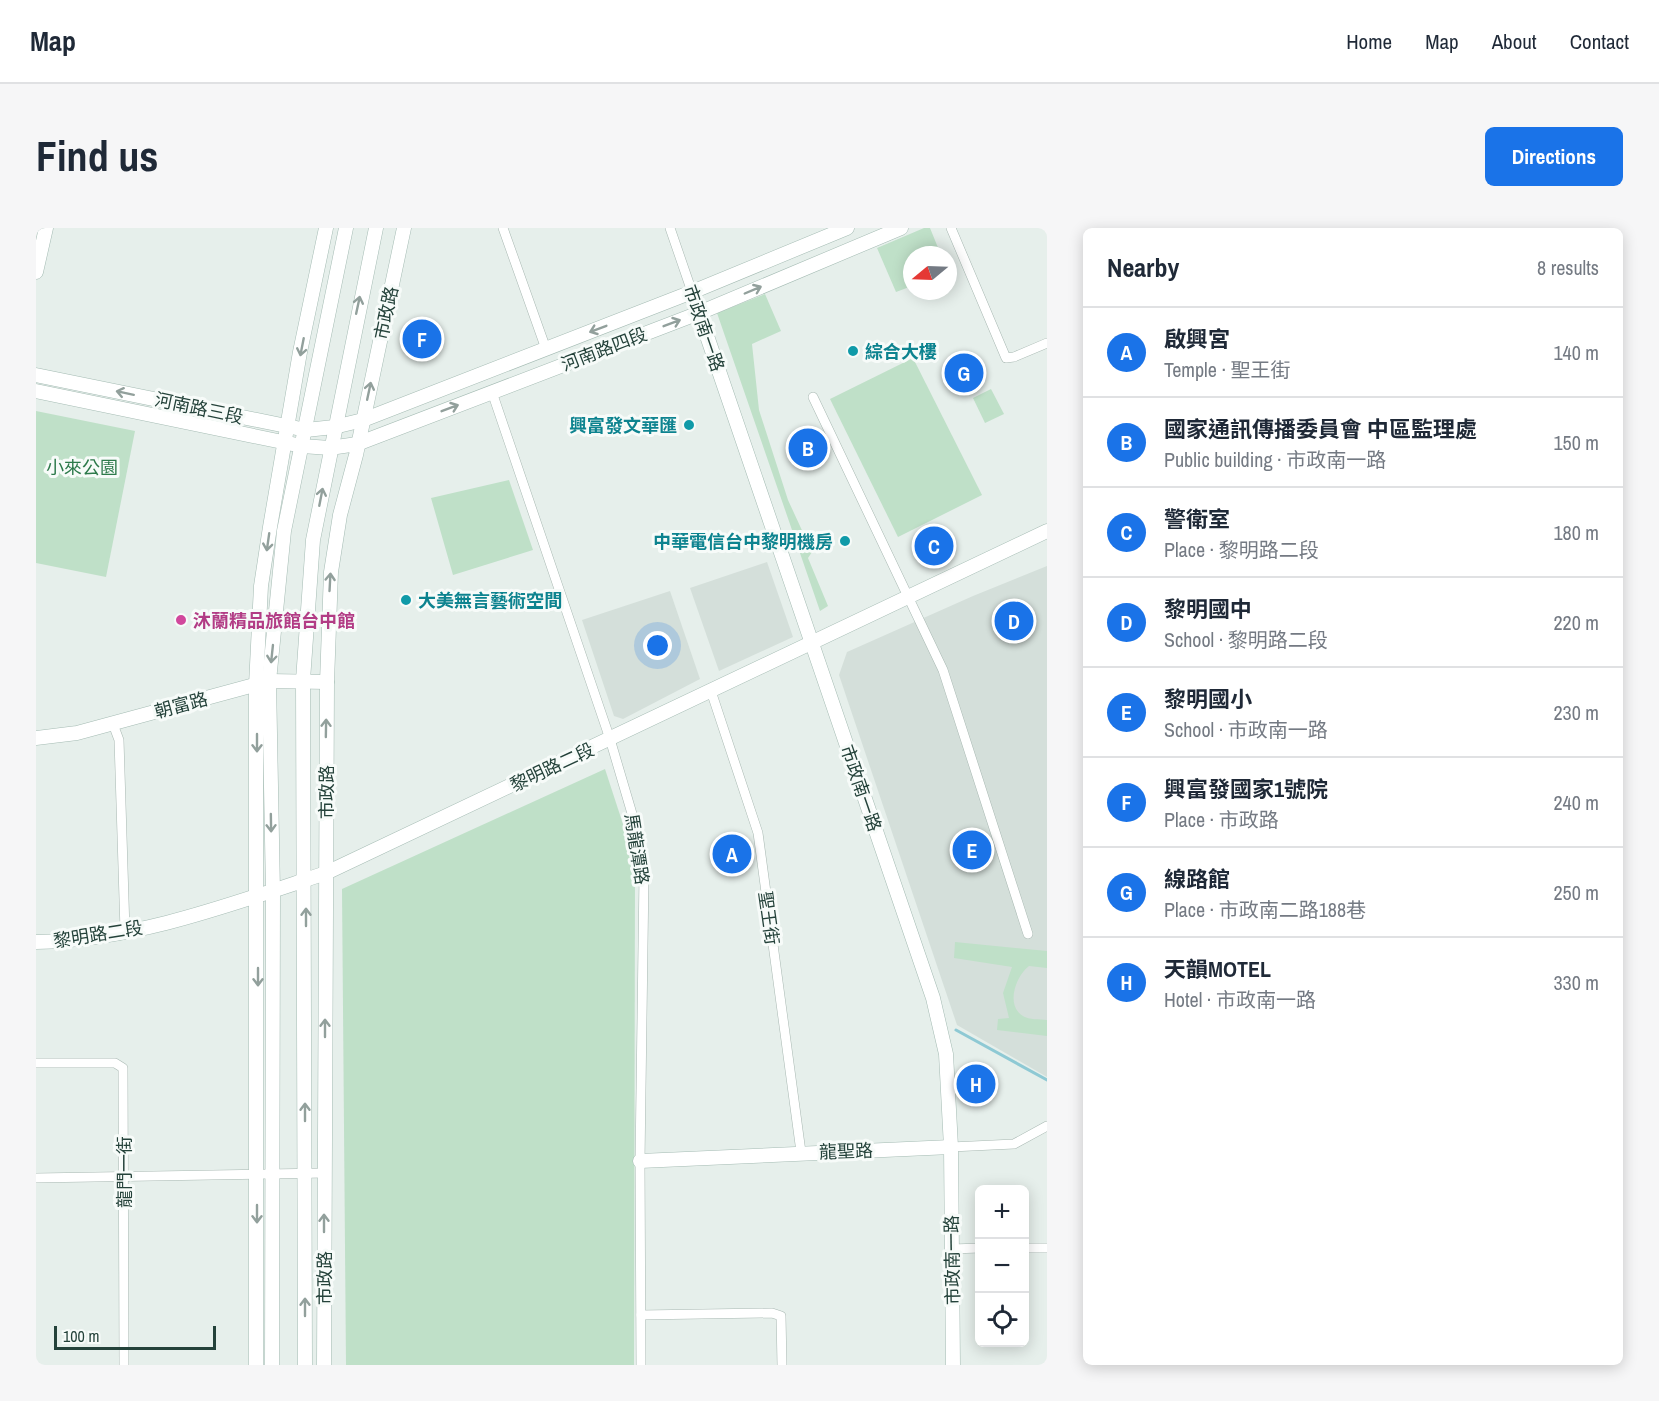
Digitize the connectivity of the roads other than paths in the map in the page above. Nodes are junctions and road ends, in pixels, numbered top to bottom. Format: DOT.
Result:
graph roads {
  1 [pos="46,228"];
  2 [pos="326,228"];
  3 [pos="346,228"];
  4 [pos="376,228"];
  5 [pos="405,228"];
  6 [pos="502,228"];
  7 [pos="670,228"];
  8 [pos="847,228"];
  9 [pos="901,228"];
  10 [pos="951,228"];
  11 [pos="36,272"];
  12 [pos="692,292"];
  13 [pos="699,313"];
  14 [pos="1047,343"];
  15 [pos="546,349"];
  16 [pos="36,375"];
  17 [pos="36,391"];
  18 [pos="492,392"];
  19 [pos="813,397"];
  20 [pos="363,420"];
  21 [pos="287,426"];
  22 [pos="334,428"];
  23 [pos="306,430"];
  24 [pos="285,442"];
  25 [pos="357,444"];
  26 [pos="302,446"];
  27 [pos="330,448"];
  28 [pos="1047,531"];
  29 [pos="907,598"];
  30 [pos="811,643"];
  31 [pos="303,680"];
  32 [pos="327,682"];
  33 [pos="263,683"];
  34 [pos="711,691"];
  35 [pos="113,724"];
  36 [pos="36,738"];
  37 [pos="610,739"];
  38 [pos="326,873"];
  39 [pos="306,879"];
  40 [pos="273,892"];
  41 [pos="258,897"];
  42 [pos="125,931"];
  43 [pos="1028,934"];
  44 [pos="36,942"];
  45 [pos="36,1063"];
  46 [pos="1047,1126"];
  47 [pos="951,1147"];
  48 [pos="801,1152"];
  49 [pos="640,1161"];
  50 [pos="325,1173"];
  51 [pos="305,1174"];
  52 [pos="124,1175"];
  53 [pos="257,1175"];
  54 [pos="273,1175"];
  55 [pos="36,1178"];
  56 [pos="975,1248"];
  57 [pos="1029,1248"];
  58 [pos="1047,1248"];
  59 [pos="952,1249"];
  60 [pos="640,1315"];
  61 [pos="124,1365"];
  62 [pos="256,1365"];
  63 [pos="272,1365"];
  64 [pos="305,1365"];
  65 [pos="324,1365"];
  66 [pos="642,1365"];
  67 [pos="783,1365"];
  68 [pos="953,1365"];
  1 -- 11 [label="street"];
  2 -- 21 [label="street, one-way"];
  3 -- 23 [label="street"];
  22 -- 4 [label="street, 市政路, one-way"];
  20 -- 5 [label="street, 市政路, one-way"];
  6 -- 15 [label="street"];
  7 -- 12 [label="street, 市政南一路"];
  8 -- 12 [label="street, 河南路四段"];
  13 -- 9 [label="street, 河南路四段, one-way"];
  10 -- 14 [label="street"];
  12 -- 13 [label="street, 市政南一路"];
  12 -- 15 [label="street, 河南路四段, one-way"];
  18 -- 13 [label="street, 河南路四段, one-way"];
  13 -- 30 [label="street, 市政南一路"];
  15 -- 20 [label="street, 河南路四段"];
  21 -- 16 [label="street, 河南路三段, one-way"];
  17 -- 24 [label="street, 河南路三段"];
  25 -- 18 [label="street, 河南路四段, one-way"];
  18 -- 37 [label="street, 馬龍潭路"];
  19 -- 29 [label="street"];
  20 -- 22 [label="street, 河南路三段"];
  20 -- 25 [label="street, 市政路"];
  21 -- 23 [label="street, 河南路三段"];
  21 -- 24 [label="street"];
  22 -- 23 [label="street, 河南路三段"];
  22 -- 27 [label="street, 市政路"];
  23 -- 26 [label="street"];
  24 -- 26 [label="street, 河南路三段"];
  24 -- 33 [label="street, one-way"];
  25 -- 27 [label="street, 河南路四段"];
  32 -- 25 [label="street, 市政路, one-way"];
  26 -- 27 [label="street, 河南路四段"];
  26 -- 33 [label="street, one-way"];
  31 -- 27 [label="street, 市政路, one-way"];
  28 -- 29 [label="street, 黎明路二段"];
  29 -- 30 [label="street, 黎明路二段"];
  29 -- 43 [label="street"];
  30 -- 34 [label="street, 黎明路二段"];
  30 -- 47 [label="street, 市政南一路"];
  31 -- 32 [label="street, 朝富路"];
  31 -- 33 [label="street, 朝富路"];
  31 -- 39 [label="street, 市政路"];
  38 -- 32 [label="street, 市政路, one-way"];
  33 -- 35 [label="street, 朝富路"];
  33 -- 40 [label="street, one-way"];
  33 -- 41 [label="street, one-way"];
  34 -- 37 [label="street, 黎明路二段"];
  34 -- 48 [label="street, 聖王街"];
  35 -- 36 [label="street, 朝富路"];
  35 -- 42 [label="street"];
  37 -- 38 [label="street, 黎明路二段"];
  37 -- 49 [label="street, 馬龍潭路"];
  38 -- 39 [label="street, 黎明路二段"];
  50 -- 38 [label="street, 市政路, one-way"];
  39 -- 40 [label="street, 黎明路二段"];
  51 -- 39 [label="street, 市政路, one-way"];
  40 -- 41 [label="street, 黎明路二段"];
  40 -- 54 [label="street"];
  41 -- 42 [label="street, 黎明路二段"];
  41 -- 53 [label="street, one-way"];
  42 -- 44 [label="street, 黎明路二段"];
  45 -- 52 [label="street, 龍門一街"];
  46 -- 47 [label="street, 龍聖路"];
  47 -- 48 [label="street, 龍聖路"];
  47 -- 59 [label="street, 市政南一路"];
  48 -- 49 [label="street, 龍聖路"];
  49 -- 60 [label="street, 馬龍潭路"];
  50 -- 51 [label="street"];
  65 -- 50 [label="street, 市政路, one-way"];
  51 -- 54 [label="street"];
  64 -- 51 [label="street, 市政路, one-way"];
  52 -- 53 [label="street"];
  52 -- 55 [label="street"];
  52 -- 61 [label="street, 龍門一街"];
  53 -- 54 [label="street"];
  53 -- 62 [label="street, one-way"];
  54 -- 63 [label="street"];
  56 -- 59 [label="street"];
  57 -- 58 [label="street"];
  59 -- 68 [label="street, 市政南一路"];
  60 -- 66 [label="street, 馬龍潭路"];
  60 -- 67 [label="street"];
}
